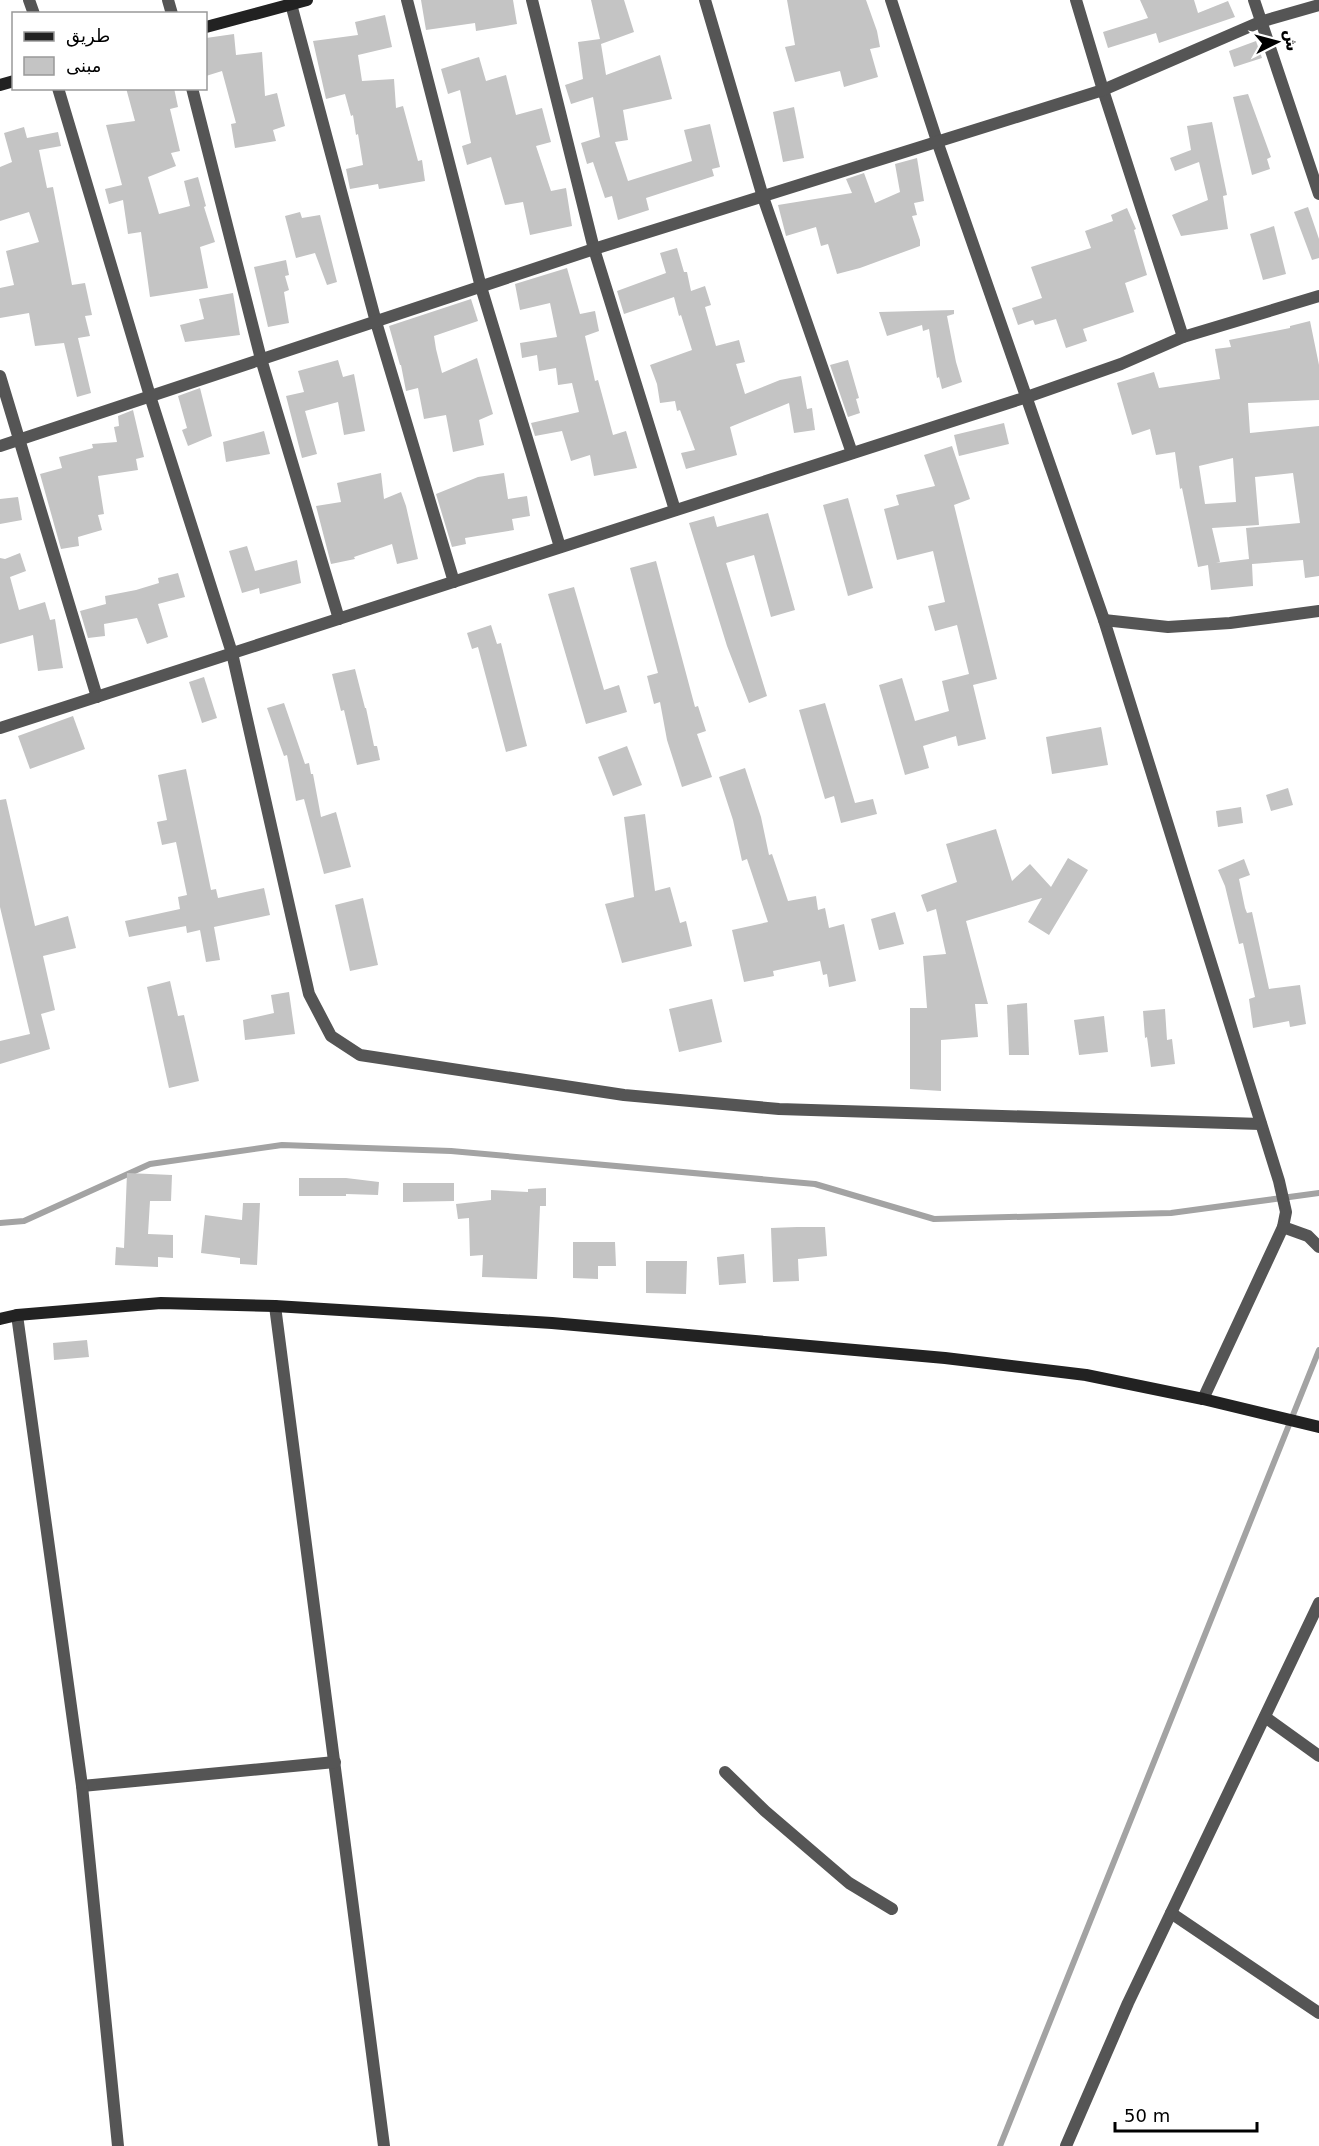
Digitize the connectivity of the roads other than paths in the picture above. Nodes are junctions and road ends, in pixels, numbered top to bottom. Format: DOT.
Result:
graph roads {
  1 [pos="307,0"];
  2 [pos="407,0"];
  3 [pos="532,0"];
  4 [pos="705,0"];
  5 [pos="891,0"];
  6 [pos="1076,0"];
  7 [pos="1254,0"];
  8 [pos="291,4"];
  9 [pos="1319,5"];
  10 [pos="1260,22"];
  11 [pos="207,27"];
  12 [pos="59,90"];
  13 [pos="193,90"];
  14 [pos="1103,90"];
  15 [pos="937,141"];
  16 [pos="1319,145"];
  17 [pos="1305,149"];
  18 [pos="1319,194"];
  19 [pos="763,197"];
  20 [pos="594,249"];
  21 [pos="481,287"];
  22 [pos="1319,296"];
  23 [pos="376,322"];
  24 [pos="1183,338"];
  25 [pos="261,358"];
  26 [pos="0,376"];
  27 [pos="150,396"];
  28 [pos="1027,397"];
  29 [pos="18,440"];
  30 [pos="0,446"];
  31 [pos="852,453"];
  32 [pos="675,510"];
  33 [pos="560,548"];
  34 [pos="454,582"];
  35 [pos="1319,611"];
  36 [pos="339,619"];
  37 [pos="1104,620"];
  38 [pos="232,653"];
  39 [pos="97,697"];
  40 [pos="0,728"];
  41 [pos="1261,1124"];
  42 [pos="1283,1227"];
  43 [pos="1319,1247"];
  44 [pos="275,1305"];
  45 [pos="17,1316"];
  46 [pos="0,1319"];
  47 [pos="1203,1399"];
  48 [pos="1316,1426"];
  49 [pos="1319,1604"];
  50 [pos="1265,1717"];
  51 [pos="1319,1756"];
  52 [pos="335,1762"];
  53 [pos="725,1772"];
  54 [pos="81,1786"];
  55 [pos="892,1909"];
  56 [pos="1172,1913"];
  57 [pos="1319,2013"];
  58 [pos="118,2146"];
  59 [pos="384,2146"];
  60 [pos="1066,2146"];
  1 -- 8 [label="main road"];
  2 -- 21 [label="street"];
  3 -- 20 [label="street"];
  4 -- 19 [label="street"];
  5 -- 15 [label="street"];
  6 -- 14 [label="street"];
  7 -- 10 [label="street"];
  8 -- 11 [label="main road"];
  8 -- 23 [label="street"];
  9 -- 10 [label="street"];
  10 -- 14 [label="street"];
  10 -- 17 [label="street"];
  12 -- 27 [label="street"];
  13 -- 25 [label="street"];
  14 -- 15 [label="street"];
  14 -- 24 [label="street"];
  15 -- 19 [label="street"];
  15 -- 28 [label="street"];
  16 -- 17 [label="street"];
  17 -- 18 [label="street"];
  19 -- 20 [label="street"];
  19 -- 31 [label="street"];
  20 -- 21 [label="street"];
  20 -- 32 [label="street"];
  21 -- 23 [label="street"];
  21 -- 33 [label="street"];
  22 -- 24 [label="street"];
  23 -- 25 [label="street"];
  23 -- 34 [label="street"];
  24 -- 28 [label="street"];
  25 -- 27 [label="street"];
  25 -- 36 [label="street"];
  26 -- 29 [label="street"];
  27 -- 29 [label="street"];
  27 -- 38 [label="street"];
  28 -- 31 [label="street"];
  28 -- 37 [label="street"];
  29 -- 30 [label="street"];
  29 -- 39 [label="street"];
  31 -- 32 [label="street"];
  32 -- 33 [label="street"];
  33 -- 34 [label="street"];
  34 -- 36 [label="street"];
  35 -- 37 [label="street"];
  36 -- 38 [label="street"];
  37 -- 41 [label="street"];
  38 -- 39 [label="street"];
  38 -- 41 [label="street"];
  39 -- 40 [label="street"];
  41 -- 42 [label="street"];
  42 -- 43 [label="street"];
  42 -- 47 [label="street"];
  44 -- 45 [label="main road"];
  44 -- 47 [label="main road"];
  44 -- 52 [label="street"];
  45 -- 46 [label="main road"];
  45 -- 54 [label="street"];
  47 -- 48 [label="main road"];
  49 -- 50 [label="street"];
  50 -- 51 [label="street"];
  50 -- 56 [label="street"];
  52 -- 54 [label="street"];
  52 -- 59 [label="street"];
  53 -- 55 [label="street"];
  54 -- 58 [label="street"];
  56 -- 57 [label="street"];
  56 -- 60 [label="street"];
}
